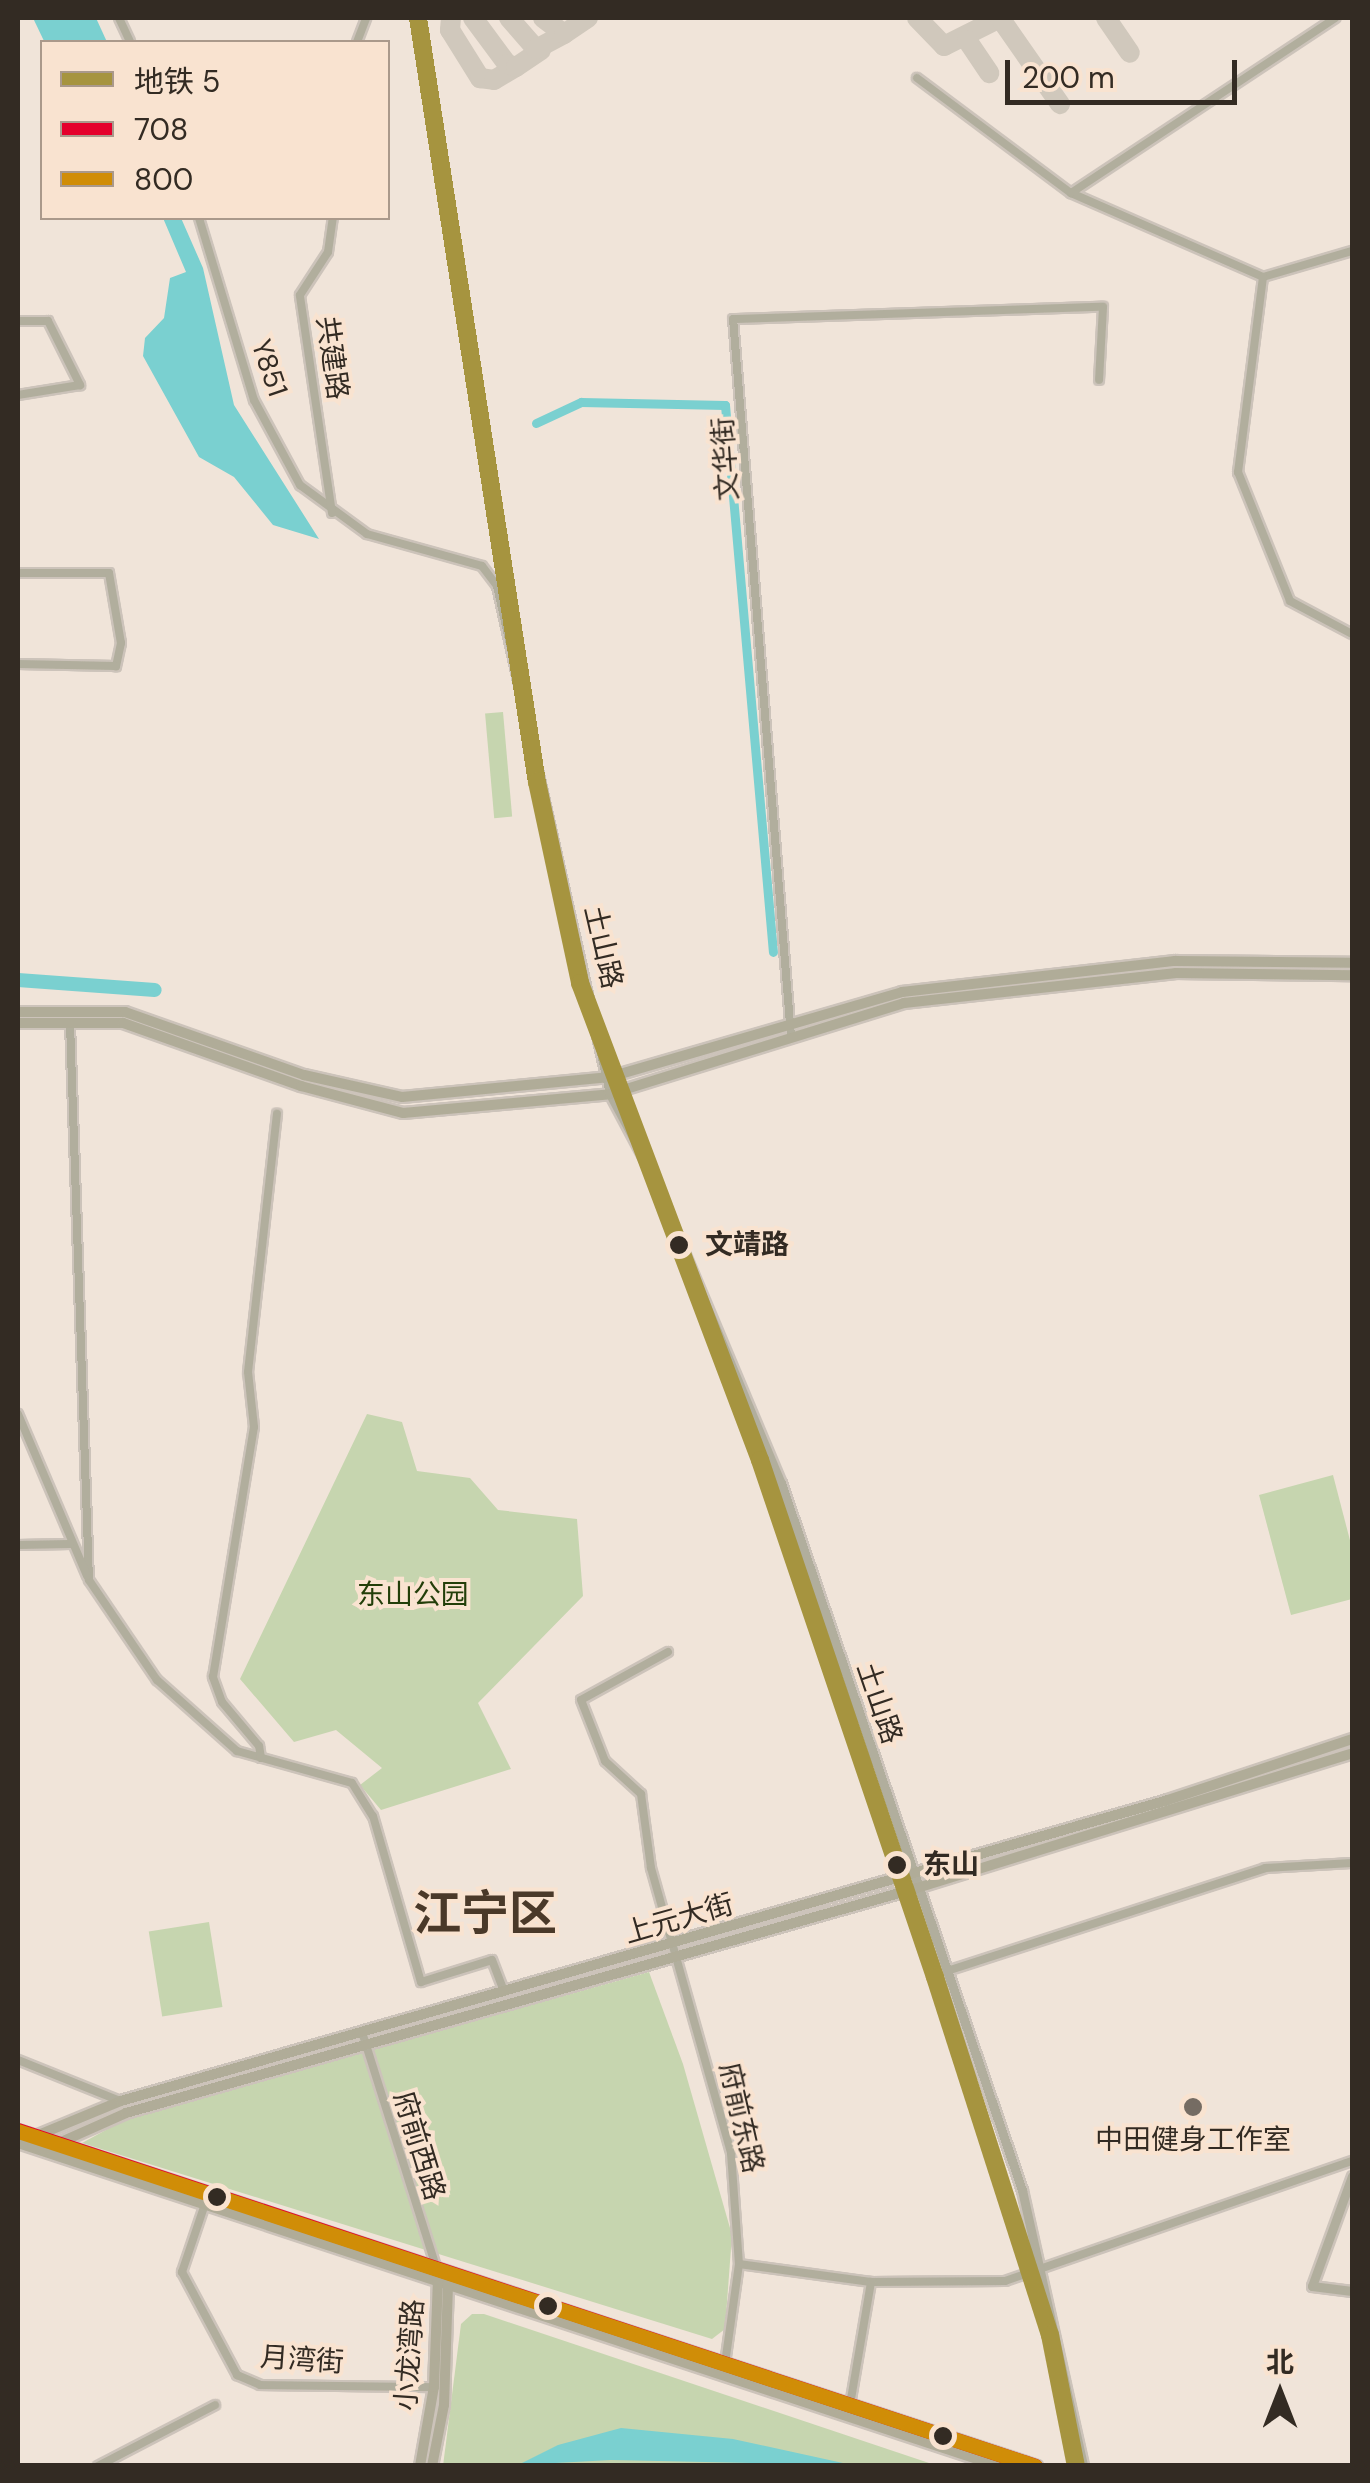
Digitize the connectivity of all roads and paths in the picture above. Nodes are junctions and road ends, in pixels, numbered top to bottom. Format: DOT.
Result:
graph roads {
  1 [pos="1334,18"];
  2 [pos="917,78"];
  3 [pos="1071,192"];
  4 [pos="199,220"];
  5 [pos="333,220"];
  6 [pos="1352,251"];
  7 [pos="1263,277"];
  8 [pos="18,321"];
  9 [pos="1099,380"];
  10 [pos="18,394"];
  11 [pos="332,513"];
  12 [pos="18,574"];
  13 [pos="1352,634"];
  14 [pos="18,664"];
  15 [pos="1352,964"];
  16 [pos="1352,975"];
  17 [pos="18,1012"];
  18 [pos="18,1023"];
  19 [pos="70,1023"];
  20 [pos="790,1030"];
  21 [pos="610,1077"];
  22 [pos="610,1094"];
  23 [pos="277,1114"];
  24 [pos="18,1414"];
  25 [pos="70,1544"];
  26 [pos="18,1545"];
  27 [pos="89,1580"];
  28 [pos="668,1652"];
  29 [pos="1352,1739"];
  30 [pos="1352,1752"];
  31 [pos="261,1758"];
  32 [pos="1352,1862"];
  33 [pos="912,1872"];
  34 [pos="917,1888"];
  35 [pos="672,1945"];
  36 [pos="676,1958"];
  37 [pos="947,1971"];
  38 [pos="504,1992"];
  39 [pos="362,2032"];
  40 [pos="366,2046"];
  41 [pos="18,2060"];
  42 [pos="121,2102"];
  43 [pos="18,2130"];
  44 [pos="37,2136"];
  45 [pos="18,2144"];
  46 [pos="64,2144"];
  47 [pos="44,2150"];
  48 [pos="1352,2162"];
  49 [pos="1352,2176"];
  50 [pos="205,2204"];
  51 [pos="738,2264"];
  52 [pos="1042,2273"];
  53 [pos="438,2276"];
  54 [pos="871,2282"];
  55 [pos="451,2286"];
  56 [pos="1352,2291"];
  57 [pos="725,2364"];
  58 [pos="434,2387"];
  59 [pos="850,2404"];
  60 [pos="216,2405"];
  61 [pos="98,2466"];
  62 [pos="420,2466"];
  63 [pos="432,2466"];
  64 [pos="998,2466"];
  65 [pos="1038,2466"];
  66 [pos="1083,2466"];
  1 -- 3 [label="street"];
  2 -- 3 [label="street"];
  3 -- 7 [label="street"];
  4 -- 11 [label="street, Y851"];
  5 -- 11 [label="street, 共建路"];
  6 -- 7 [label="street"];
  7 -- 13 [label="street"];
  8 -- 10 [label="street"];
  9 -- 20 [label="street, 文华街"];
  11 -- 21 [label="street, 土山路"];
  12 -- 14 [label="street"];
  15 -- 20 [label="main road"];
  16 -- 20 [label="main road"];
  17 -- 21 [label="main road"];
  18 -- 19 [label="main road"];
  19 -- 22 [label="main road"];
  19 -- 27 [label="street"];
  20 -- 21 [label="main road"];
  20 -- 22 [label="main road"];
  21 -- 22 [label="street, 土山路"];
  22 -- 33 [label="street, 土山路"];
  23 -- 31 [label="street"];
  24 -- 25 [label="street"];
  25 -- 26 [label="street"];
  25 -- 27 [label="street"];
  27 -- 31 [label="street"];
  28 -- 35 [label="street, 府前东路"];
  29 -- 33 [label="main road, 上元大街"];
  30 -- 34 [label="main road, 上元大街"];
  31 -- 38 [label="street"];
  32 -- 37 [label="street"];
  33 -- 34 [label="street, 土山路"];
  33 -- 35 [label="main road, 上元大街"];
  34 -- 36 [label="main road, 上元大街"];
  34 -- 37 [label="street, 土山路"];
  35 -- 36 [label="street, 府前东路"];
  35 -- 38 [label="main road, 上元大街"];
  36 -- 40 [label="main road, 上元大街"];
  36 -- 51 [label="street, 府前东路"];
  37 -- 52 [label="street, 土山路"];
  38 -- 39 [label="main road, 上元大街"];
  39 -- 40 [label="street, 府前西路"];
  39 -- 42 [label="main road, 上元大街"];
  40 -- 46 [label="main road, 上元大街"];
  40 -- 53 [label="street, 府前西路"];
  41 -- 42 [label="street"];
  42 -- 44 [label="main road, 上元大街"];
  43 -- 44 [label="main road"];
  44 -- 45 [label="main road, 上元大街"];
  44 -- 46 [label="main road"];
  45 -- 47 [label="main road"];
  46 -- 47 [label="main road, 上元大街"];
  46 -- 53 [label="main road"];
  47 -- 50 [label="main road"];
  48 -- 52 [label="street"];
  49 -- 56 [label="street"];
  50 -- 53 [label="main road"];
  50 -- 58 [label="street, 月湾街"];
  51 -- 54 [label="street"];
  51 -- 57 [label="street, 府前东路"];
  52 -- 54 [label="street"];
  52 -- 66 [label="street, 土山路"];
  53 -- 55 [label="main road"];
  53 -- 57 [label="main road"];
  53 -- 58 [label="main road, 小龙湾路"];
  54 -- 59 [label="street"];
  55 -- 63 [label="main road, 小龙湾路"];
  55 -- 64 [label="main road"];
  57 -- 59 [label="main road"];
  58 -- 62 [label="main road, 小龙湾路"];
  59 -- 65 [label="main road"];
  60 -- 61 [label="street"];
}
